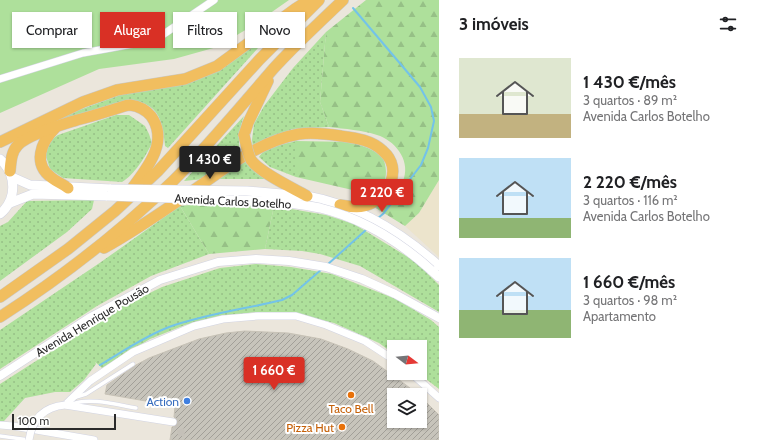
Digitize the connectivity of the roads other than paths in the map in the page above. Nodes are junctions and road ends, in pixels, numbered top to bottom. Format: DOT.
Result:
graph roads {
  1 [pos="214,0"];
  2 [pos="309,0"];
  3 [pos="319,0"];
  4 [pos="343,0"];
  5 [pos="274,68"];
  6 [pos="0,79"];
  7 [pos="56,126"];
  8 [pos="0,142"];
  9 [pos="0,159"];
  10 [pos="11,174"];
  11 [pos="68,188"];
  12 [pos="109,192"];
  13 [pos="307,196"];
  14 [pos="10,203"];
  15 [pos="340,205"];
  16 [pos="115,211"];
  17 [pos="0,214"];
  18 [pos="80,262"];
  19 [pos="436,267"];
  20 [pos="439,277"];
  21 [pos="0,297"];
  22 [pos="0,317"];
  23 [pos="439,318"];
  24 [pos="387,355"];
  25 [pos="133,364"];
  26 [pos="0,376"];
  27 [pos="419,380"];
  28 [pos="439,398"];
  29 [pos="69,403"];
  30 [pos="136,408"];
  31 [pos="173,422"];
  32 [pos="0,425"];
  33 [pos="0,436"];
  34 [pos="28,440"];
  35 [pos="94,440"];
  1 -- 6 [label="street"];
  2 -- 8 [label="highway"];
  3 -- 16 [label="highway"];
  4 -- 5 [label="highway"];
  5 -- 13 [label="highway, bridge"];
  5 -- 18 [label="highway"];
  7 -- 10 [label="highway"];
  7 -- 11 [label="highway"];
  7 -- 16 [label="highway"];
  9 -- 10 [label="main road"];
  10 -- 11 [label="main road, Avenida Carlos Botelho"];
  10 -- 14 [label="main road"];
  11 -- 12 [label="main road, Avenida Carlos Botelho"];
  12 -- 13 [label="main road, Avenida Carlos Botelho, bridge"];
  12 -- 14 [label="main road, Avenida Carlos Botelho"];
  12 -- 19 [label="main road, Avenida Carlos Botelho, bridge"];
  13 -- 15 [label="main road, Avenida Carlos Botelho"];
  14 -- 17 [label="main road"];
  15 -- 18 [label="highway"];
  15 -- 19 [label="main road, Avenida Carlos Botelho"];
  16 -- 21 [label="highway"];
  18 -- 22 [label="highway"];
  19 -- 20 [label="main road, Avenida Carlos Botelho"];
  23 -- 26 [label="street, Avenida Henrique Pousão"];
  24 -- 29 [label="street"];
  25 -- 29 [label="lane"];
  27 -- 28 [label="street"];
  29 -- 30 [label="lane"];
  29 -- 31 [label="street"];
  29 -- 34 [label="street, bridge"];
  32 -- 35 [label="street"];
  33 -- 34 [label="lane"];
}
